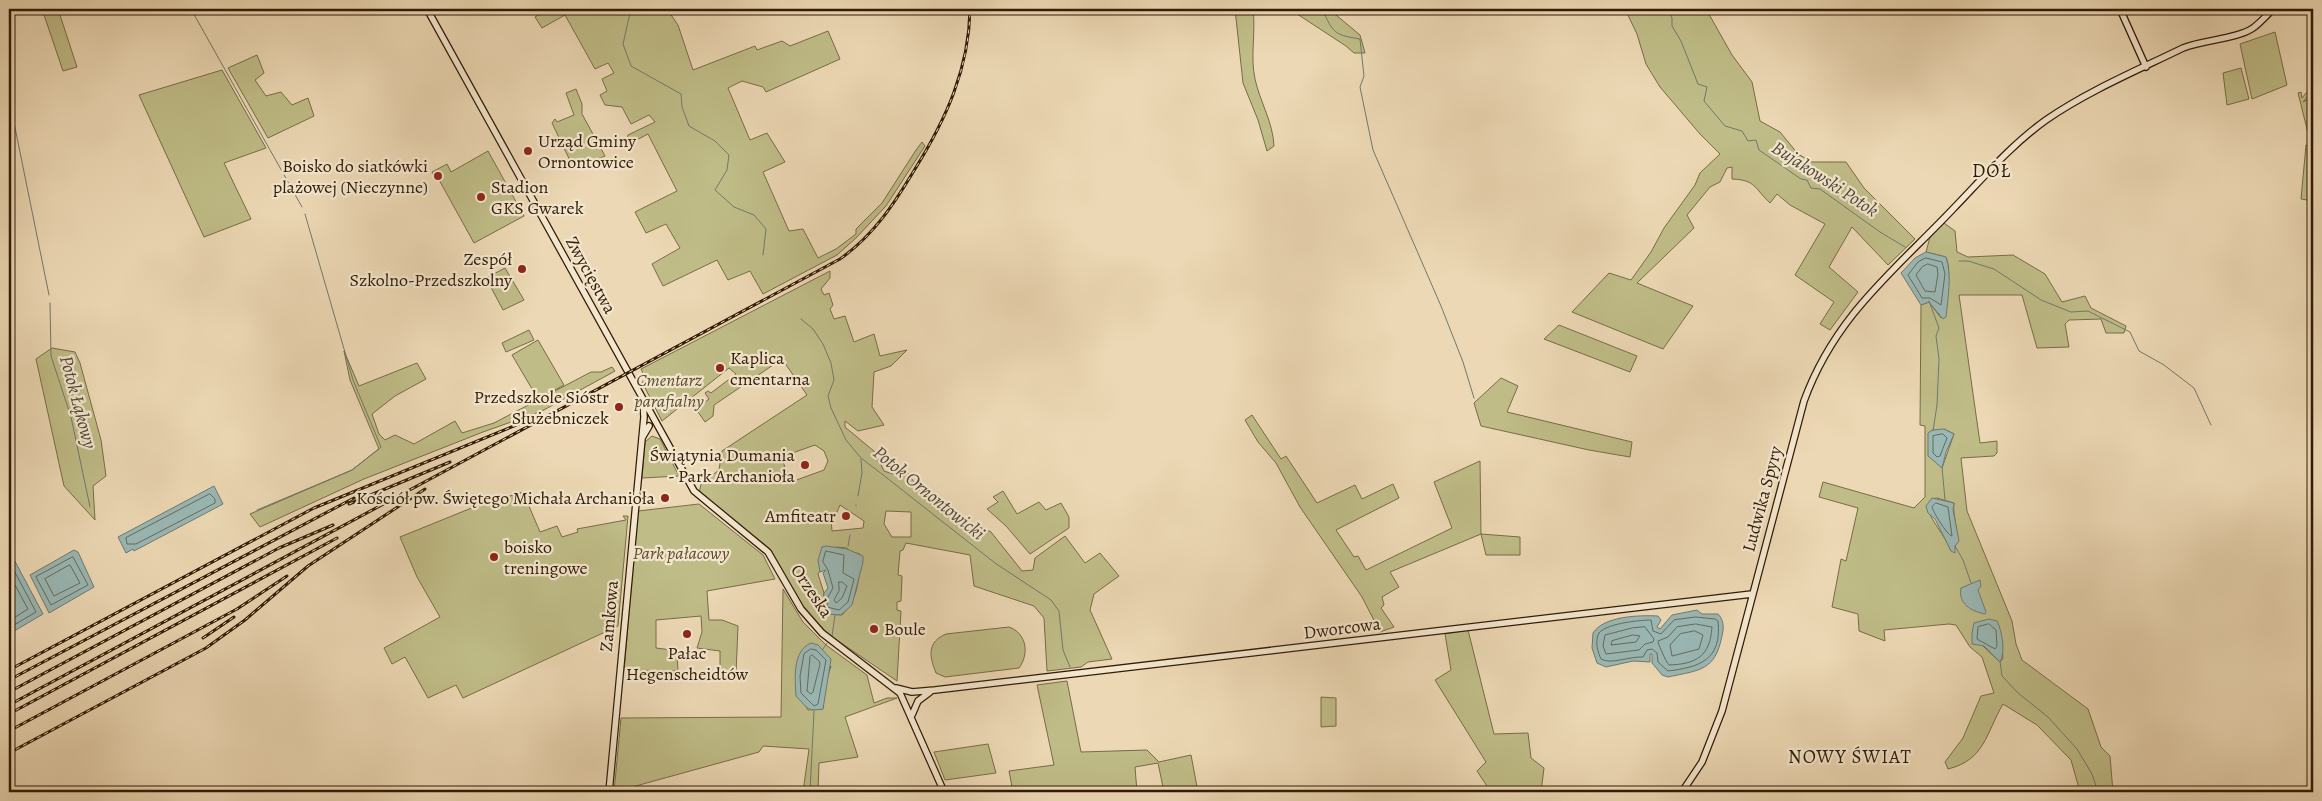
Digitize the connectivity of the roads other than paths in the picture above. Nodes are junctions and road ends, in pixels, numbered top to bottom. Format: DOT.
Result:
graph roads {
  1 [pos="427,9"];
  2 [pos="2120,9"];
  3 [pos="2273,9"];
  4 [pos="2146,67"];
  5 [pos="643,399"];
  6 [pos="643,419"];
  7 [pos="652,421"];
  8 [pos="641,442"];
  9 [pos="1752,594"];
  10 [pos="896,688"];
  11 [pos="935,690"];
  12 [pos="914,692"];
  13 [pos="905,700"];
  14 [pos="918,701"];
  15 [pos="912,715"];
  16 [pos="609,792"];
  17 [pos="944,792"];
  18 [pos="1682,792"];
  1 -- 5 [label="street, Zwycięstwa"];
  2 -- 4 [label="street"];
  3 -- 4 [label="street, Ludwika Spyry"];
  4 -- 9 [label="street, Ludwika Spyry"];
  5 -- 6 [label="street, Zwycięstwa"];
  5 -- 7 [label="street, Zwycięstwa"];
  6 -- 7 [label="street, Orzeska"];
  6 -- 7 [label="street"];
  6 -- 8 [label="street, Zamkowa"];
  7 -- 8 [label="street, Zamkowa"];
  7 -- 10 [label="street, Orzeska"];
  8 -- 16 [label="street, Zamkowa"];
  9 -- 11 [label="street, Dworcowa"];
  9 -- 18 [label="street, Ludwika Spyry"];
  10 -- 12 [label="street, Dworcowa"];
  10 -- 13 [label="street, Orzeska"];
  11 -- 12 [label="street, Dworcowa"];
  11 -- 14 [label="street, Dworcowa"];
  12 -- 13 [label="street"];
  12 -- 14 [label="street"];
  13 -- 14 [label="street"];
  13 -- 15 [label="street, Orzeska"];
  14 -- 15 [label="street"];
  15 -- 17 [label="street, Orzeska"];
}
